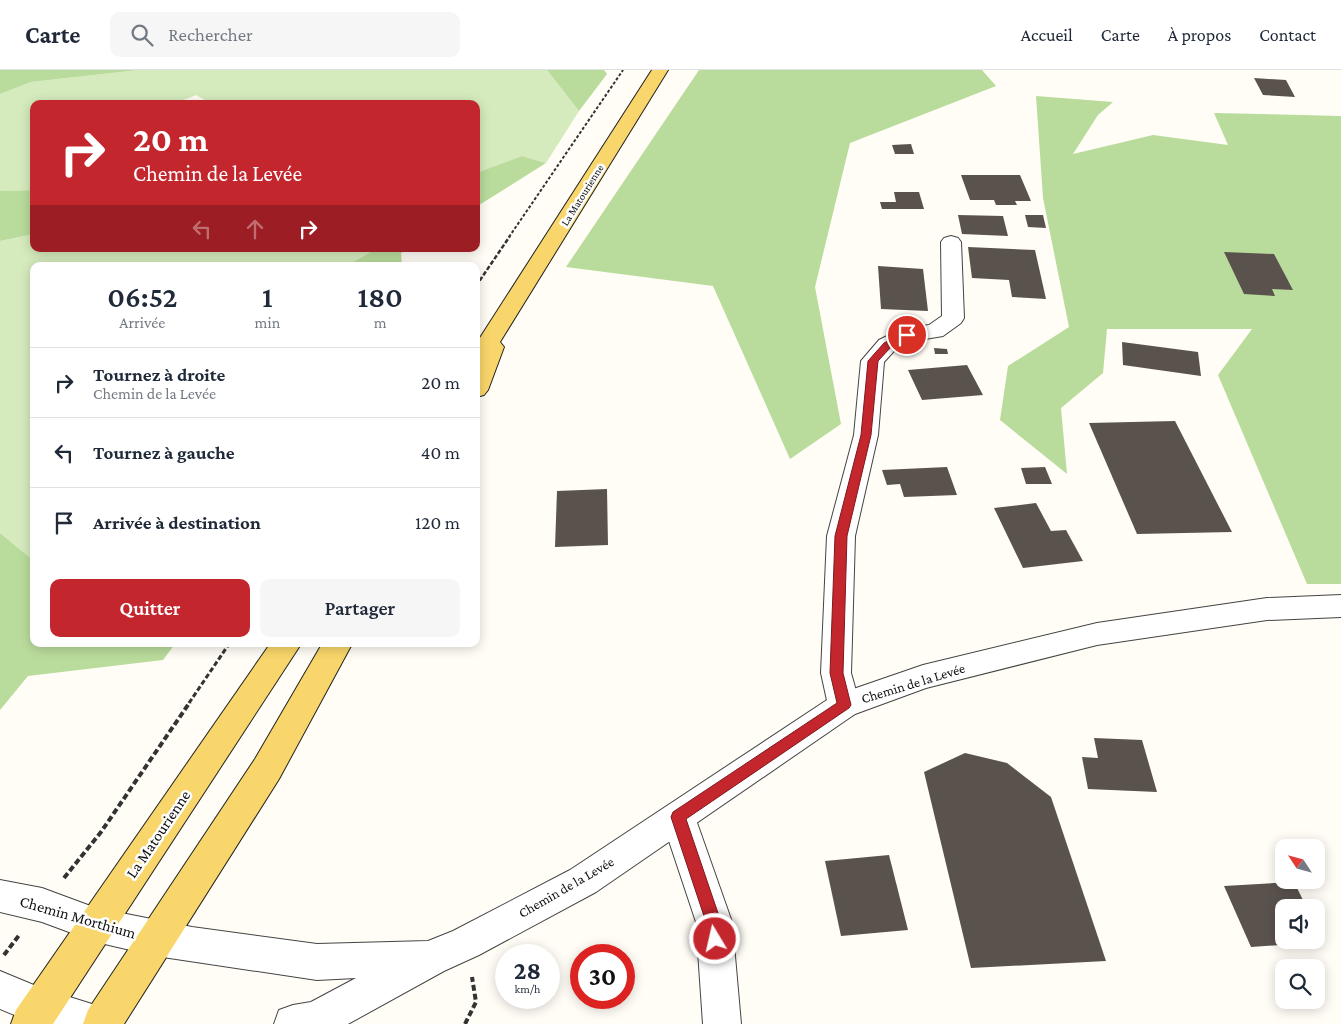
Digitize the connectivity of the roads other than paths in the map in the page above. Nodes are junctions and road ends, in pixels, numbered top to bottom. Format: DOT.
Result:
graph roads {
  1 [pos="660,70"];
  2 [pos="951,242"];
  3 [pos="504,320"];
  4 [pos="480,356"];
  5 [pos="480,380"];
  6 [pos="1341,606"];
  7 [pos="284,647"];
  8 [pos="335,647"];
  9 [pos="844,705"];
  10 [pos="678,817"];
  11 [pos="0,896"];
  12 [pos="96,925"];
  13 [pos="156,939"];
  14 [pos="431,958"];
  15 [pos="0,990"];
  16 [pos="35,1016"];
  17 [pos="97,1024"];
  18 [pos="102,1024"];
  19 [pos="293,1024"];
  20 [pos="722,1024"];
  1 -- 3 [label="main road, La Matourienne"];
  2 -- 9 [label="street"];
  3 -- 4 [label="main road, La Matourienne"];
  3 -- 5 [label="main road, La Matourienne"];
  6 -- 9 [label="street, Chemin de la Levée"];
  7 -- 12 [label="main road, La Matourienne"];
  8 -- 13 [label="main road"];
  9 -- 10 [label="street, Chemin de la Levée"];
  10 -- 14 [label="street, Chemin de la Levée"];
  10 -- 20 [label="street"];
  11 -- 12 [label="street, Chemin Morthium"];
  12 -- 13 [label="street, Chemin Morthium"];
  12 -- 16 [label="main road, La Matourienne"];
  13 -- 14 [label="street, Chemin de la Levée"];
  13 -- 18 [label="main road"];
  14 -- 19 [label="street, Chemin de la Levée"];
  15 -- 16 [label="street"];
  16 -- 17 [label="street"];
}
